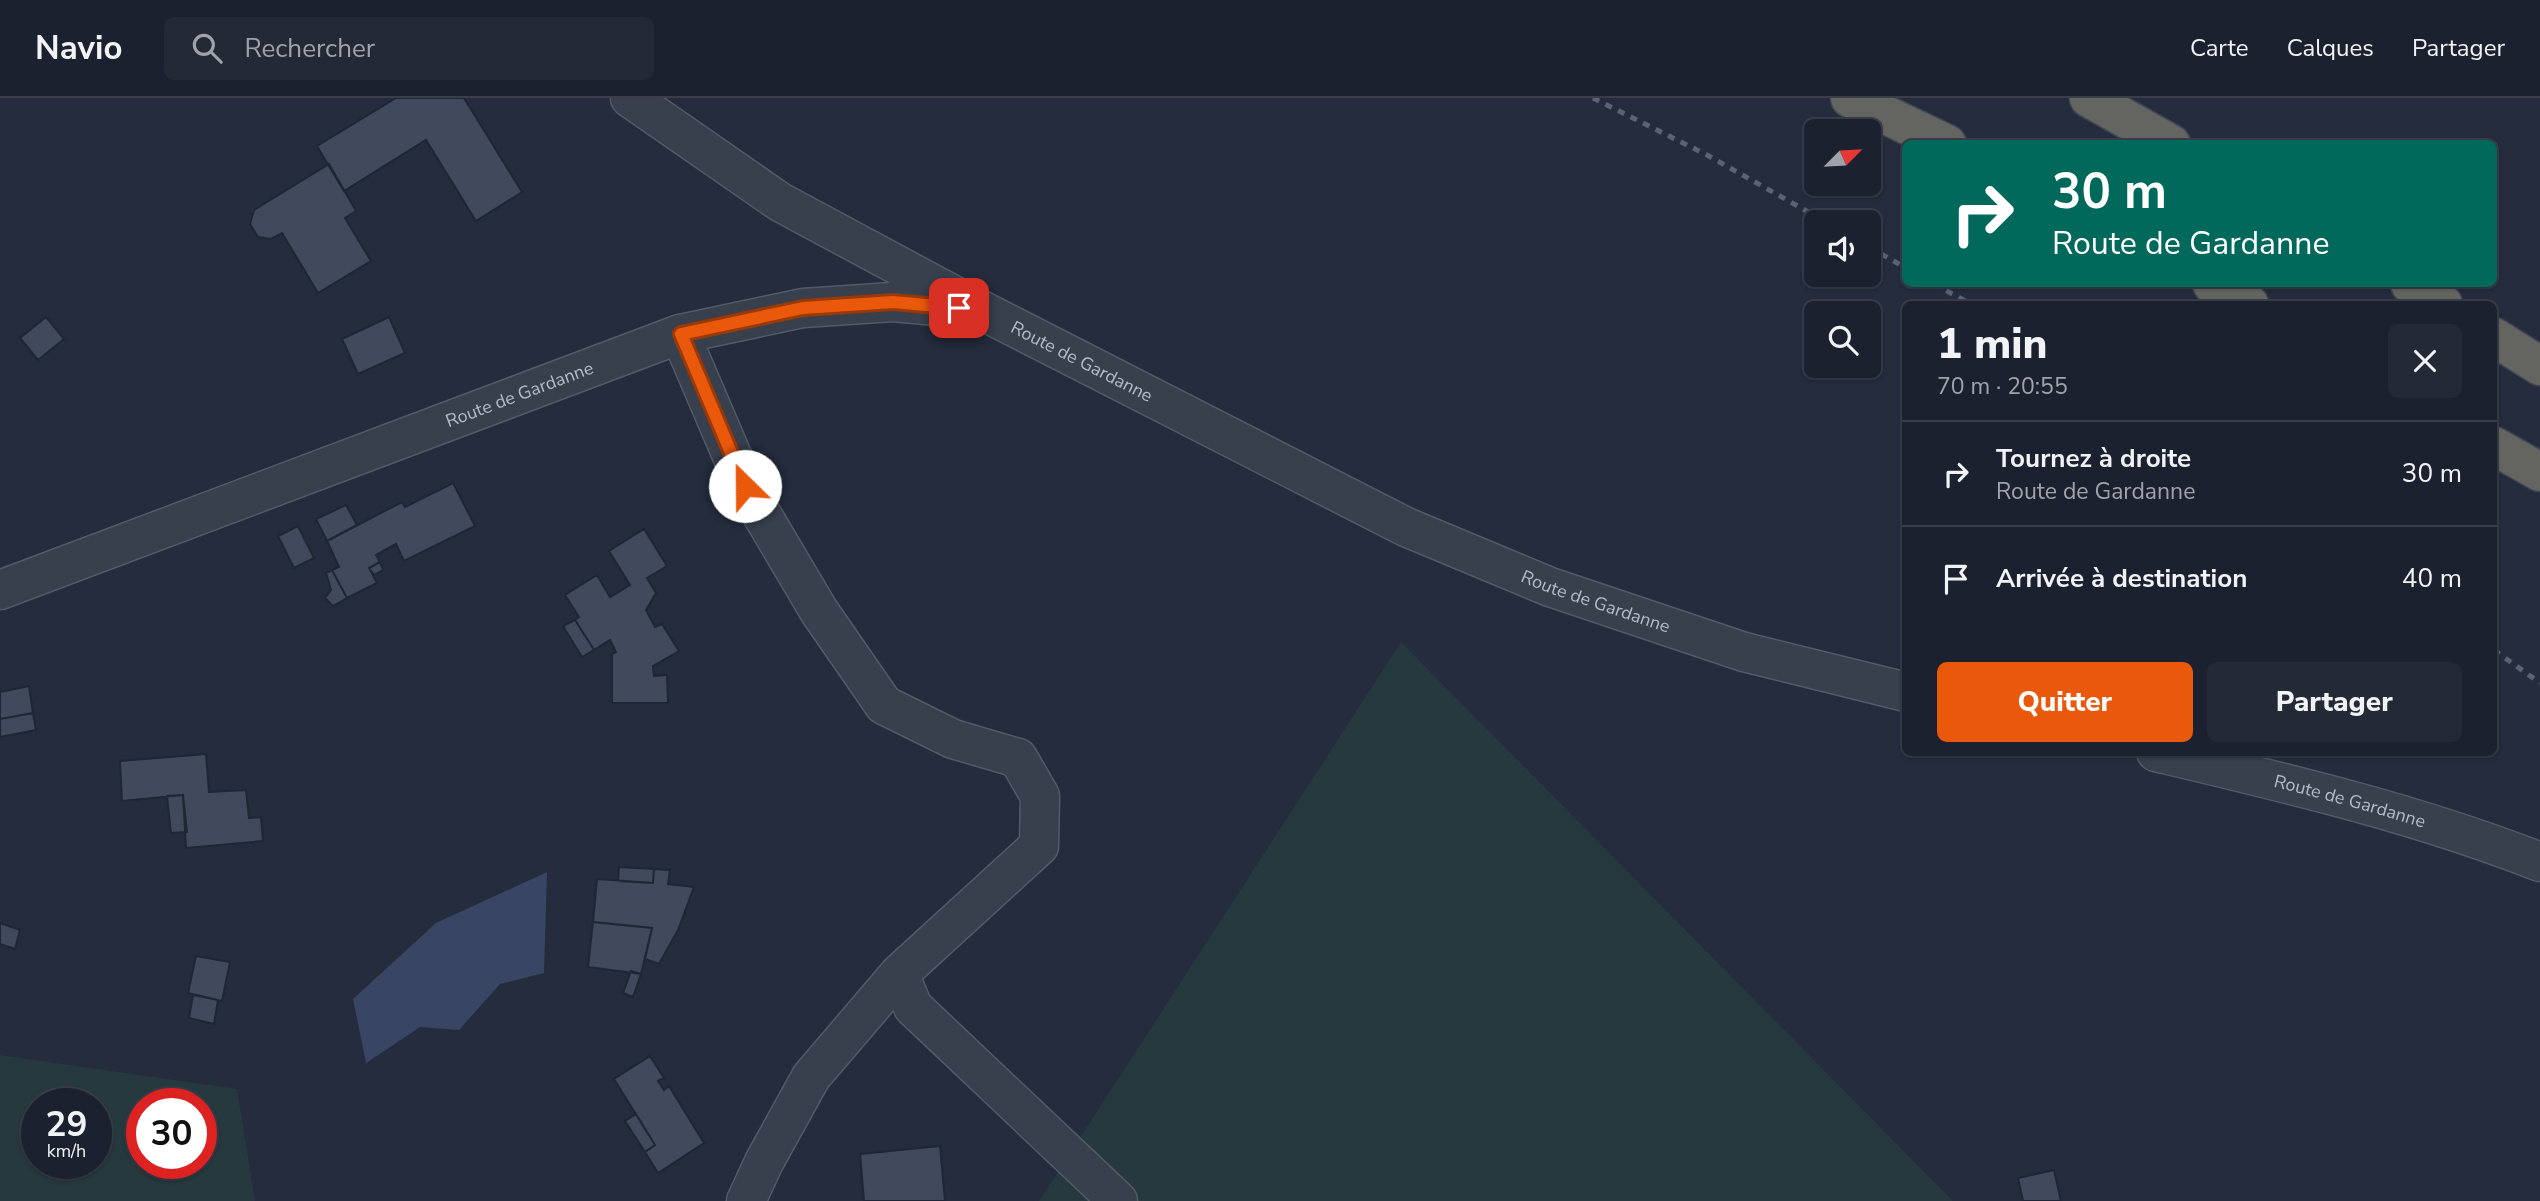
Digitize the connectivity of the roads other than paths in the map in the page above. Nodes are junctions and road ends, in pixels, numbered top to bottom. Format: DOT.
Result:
graph roads {
  1 [pos="630,98"];
  2 [pos="1850,98"];
  3 [pos="2089,98"];
  4 [pos="1939,140"];
  5 [pos="2164,140"];
  6 [pos="2218,287"];
  7 [pos="2415,287"];
  8 [pos="2243,301"];
  9 [pos="2438,301"];
  10 [pos="981,310"];
  11 [pos="681,334"];
  12 [pos="2497,339"];
  13 [pos="2540,366"];
  14 [pos="2497,448"];
  15 [pos="2540,472"];
  16 [pos="0,590"];
  17 [pos="1902,691"];
  18 [pos="2173,756"];
  19 [pos="2540,862"];
  20 [pos="898,975"];
  21 [pos="746,1201"];
  22 [pos="1118,1201"];
  1 -- 10 [label="street"];
  2 -- 4 [label="highway"];
  3 -- 5 [label="highway"];
  6 -- 8 [label="highway"];
  7 -- 9 [label="highway"];
  10 -- 11 [label="street, Route de Gardanne"];
  10 -- 17 [label="street, Route de Gardanne"];
  11 -- 16 [label="street, Route de Gardanne"];
  11 -- 20 [label="street"];
  12 -- 13 [label="highway"];
  14 -- 15 [label="highway"];
  18 -- 19 [label="street, Route de Gardanne"];
  20 -- 21 [label="street"];
  20 -- 22 [label="street"];
}
